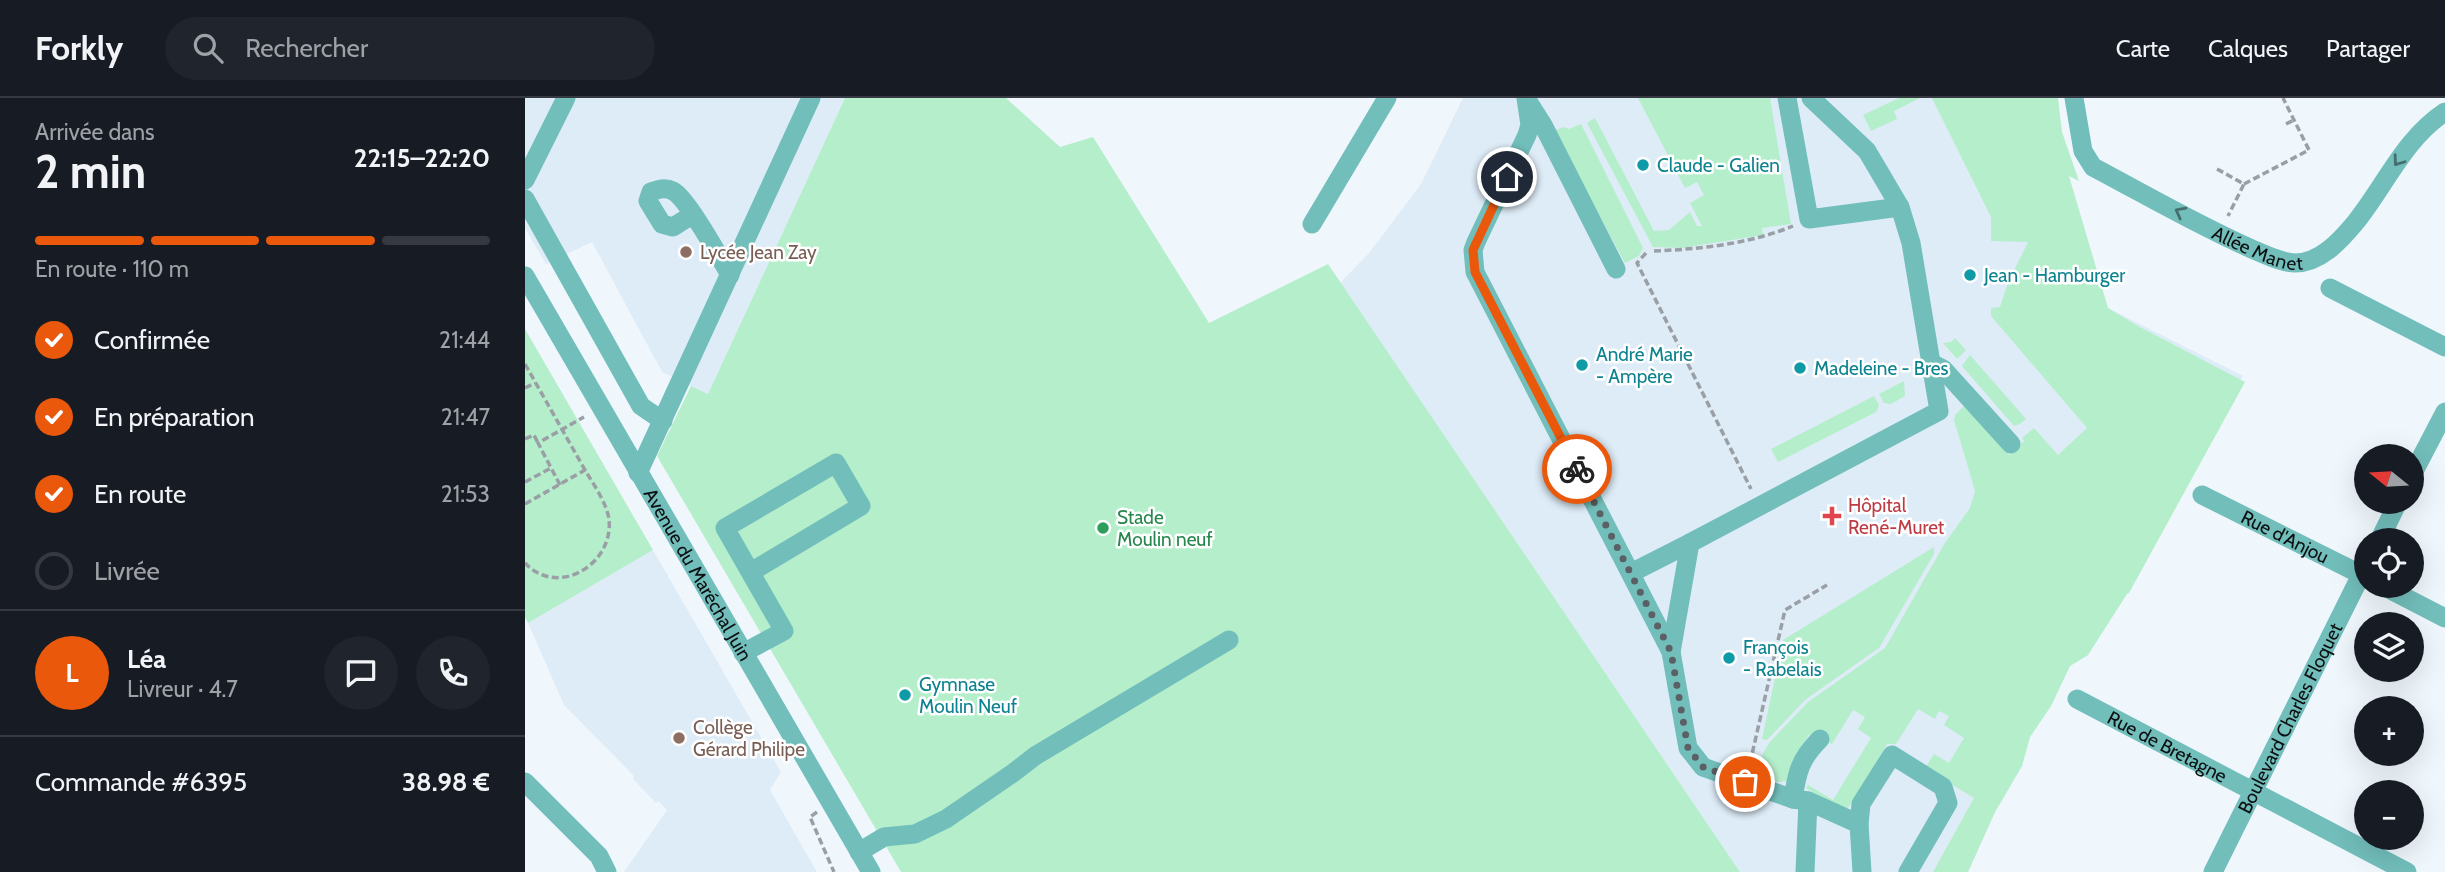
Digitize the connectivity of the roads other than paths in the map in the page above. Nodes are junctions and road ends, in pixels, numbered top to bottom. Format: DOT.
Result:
graph roads {
  1 [pos="566,98"];
  2 [pos="811,98"];
  3 [pos="1387,98"];
  4 [pos="1787,98"];
  5 [pos="1811,98"];
  6 [pos="2074,98"];
  7 [pos="1526,99"];
  8 [pos="2445,112"];
  9 [pos="525,180"];
  10 [pos="525,199"];
  11 [pos="1900,207"];
  12 [pos="692,215"];
  13 [pos="1312,224"];
  14 [pos="1616,269"];
  15 [pos="730,275"];
  16 [pos="525,276"];
  17 [pos="2330,288"];
  18 [pos="531,300"];
  19 [pos="2445,347"];
  20 [pos="1931,363"];
  21 [pos="2445,412"];
  22 [pos="663,421"];
  23 [pos="2011,444"];
  24 [pos="2424,452"];
  25 [pos="638,473"];
  26 [pos="2202,495"];
  27 [pos="1690,543"];
  28 [pos="2354,567"];
  29 [pos="751,572"];
  30 [pos="1631,573"];
  31 [pos="2354,592"];
  32 [pos="2406,598"];
  33 [pos="2445,618"];
  34 [pos="1229,640"];
  35 [pos="1671,652"];
  36 [pos="743,653"];
  37 [pos="2077,699"];
  38 [pos="1820,739"];
  39 [pos="525,782"];
  40 [pos="2254,793"];
  41 [pos="1801,800"];
  42 [pos="1859,824"];
  43 [pos="859,852"];
  44 [pos="607,872"];
  45 [pos="871,872"];
  46 [pos="1805,872"];
  47 [pos="1862,872"];
  48 [pos="1908,872"];
  49 [pos="2213,872"];
  50 [pos="2407,872"];
  1 -- 9 [label="street"];
  2 -- 15 [label="street"];
  3 -- 13 [label="street"];
  4 -- 11 [label="street"];
  5 -- 11 [label="street"];
  8 -- 6 [label="street, Allée Manet, one-way"];
  7 -- 14 [label="street"];
  7 -- 30 [label="street"];
  10 -- 22 [label="street"];
  11 -- 20 [label="street"];
  12 -- 15 [label="street"];
  15 -- 22 [label="street"];
  16 -- 18 [label="street, Avenue du Maréchal Juin"];
  17 -- 19 [label="street"];
  18 -- 25 [label="street, Avenue du Maréchal Juin"];
  20 -- 23 [label="street"];
  20 -- 27 [label="street"];
  21 -- 24 [label="street"];
  22 -- 25 [label="street"];
  25 -- 36 [label="street, Avenue du Maréchal Juin"];
  26 -- 28 [label="street, Rue d'Anjou"];
  27 -- 30 [label="street"];
  27 -- 35 [label="street"];
  29 -- 29 [label="street"];
  29 -- 36 [label="street"];
  30 -- 35 [label="street"];
  31 -- 40 [label="street, Boulevard Charles Floquet"];
  32 -- 33 [label="street"];
  34 -- 43 [label="street"];
  35 -- 41 [label="street"];
  36 -- 43 [label="street, Avenue du Maréchal Juin"];
  37 -- 40 [label="street, Rue de Bretagne"];
  38 -- 41 [label="street"];
  39 -- 44 [label="street"];
  40 -- 49 [label="street, Boulevard Charles Floquet"];
  40 -- 50 [label="street, Rue de Bretagne"];
  41 -- 42 [label="street"];
  41 -- 46 [label="street"];
  42 -- 47 [label="street"];
  42 -- 48 [label="street"];
  43 -- 45 [label="street, Avenue du Maréchal Juin"];
}
